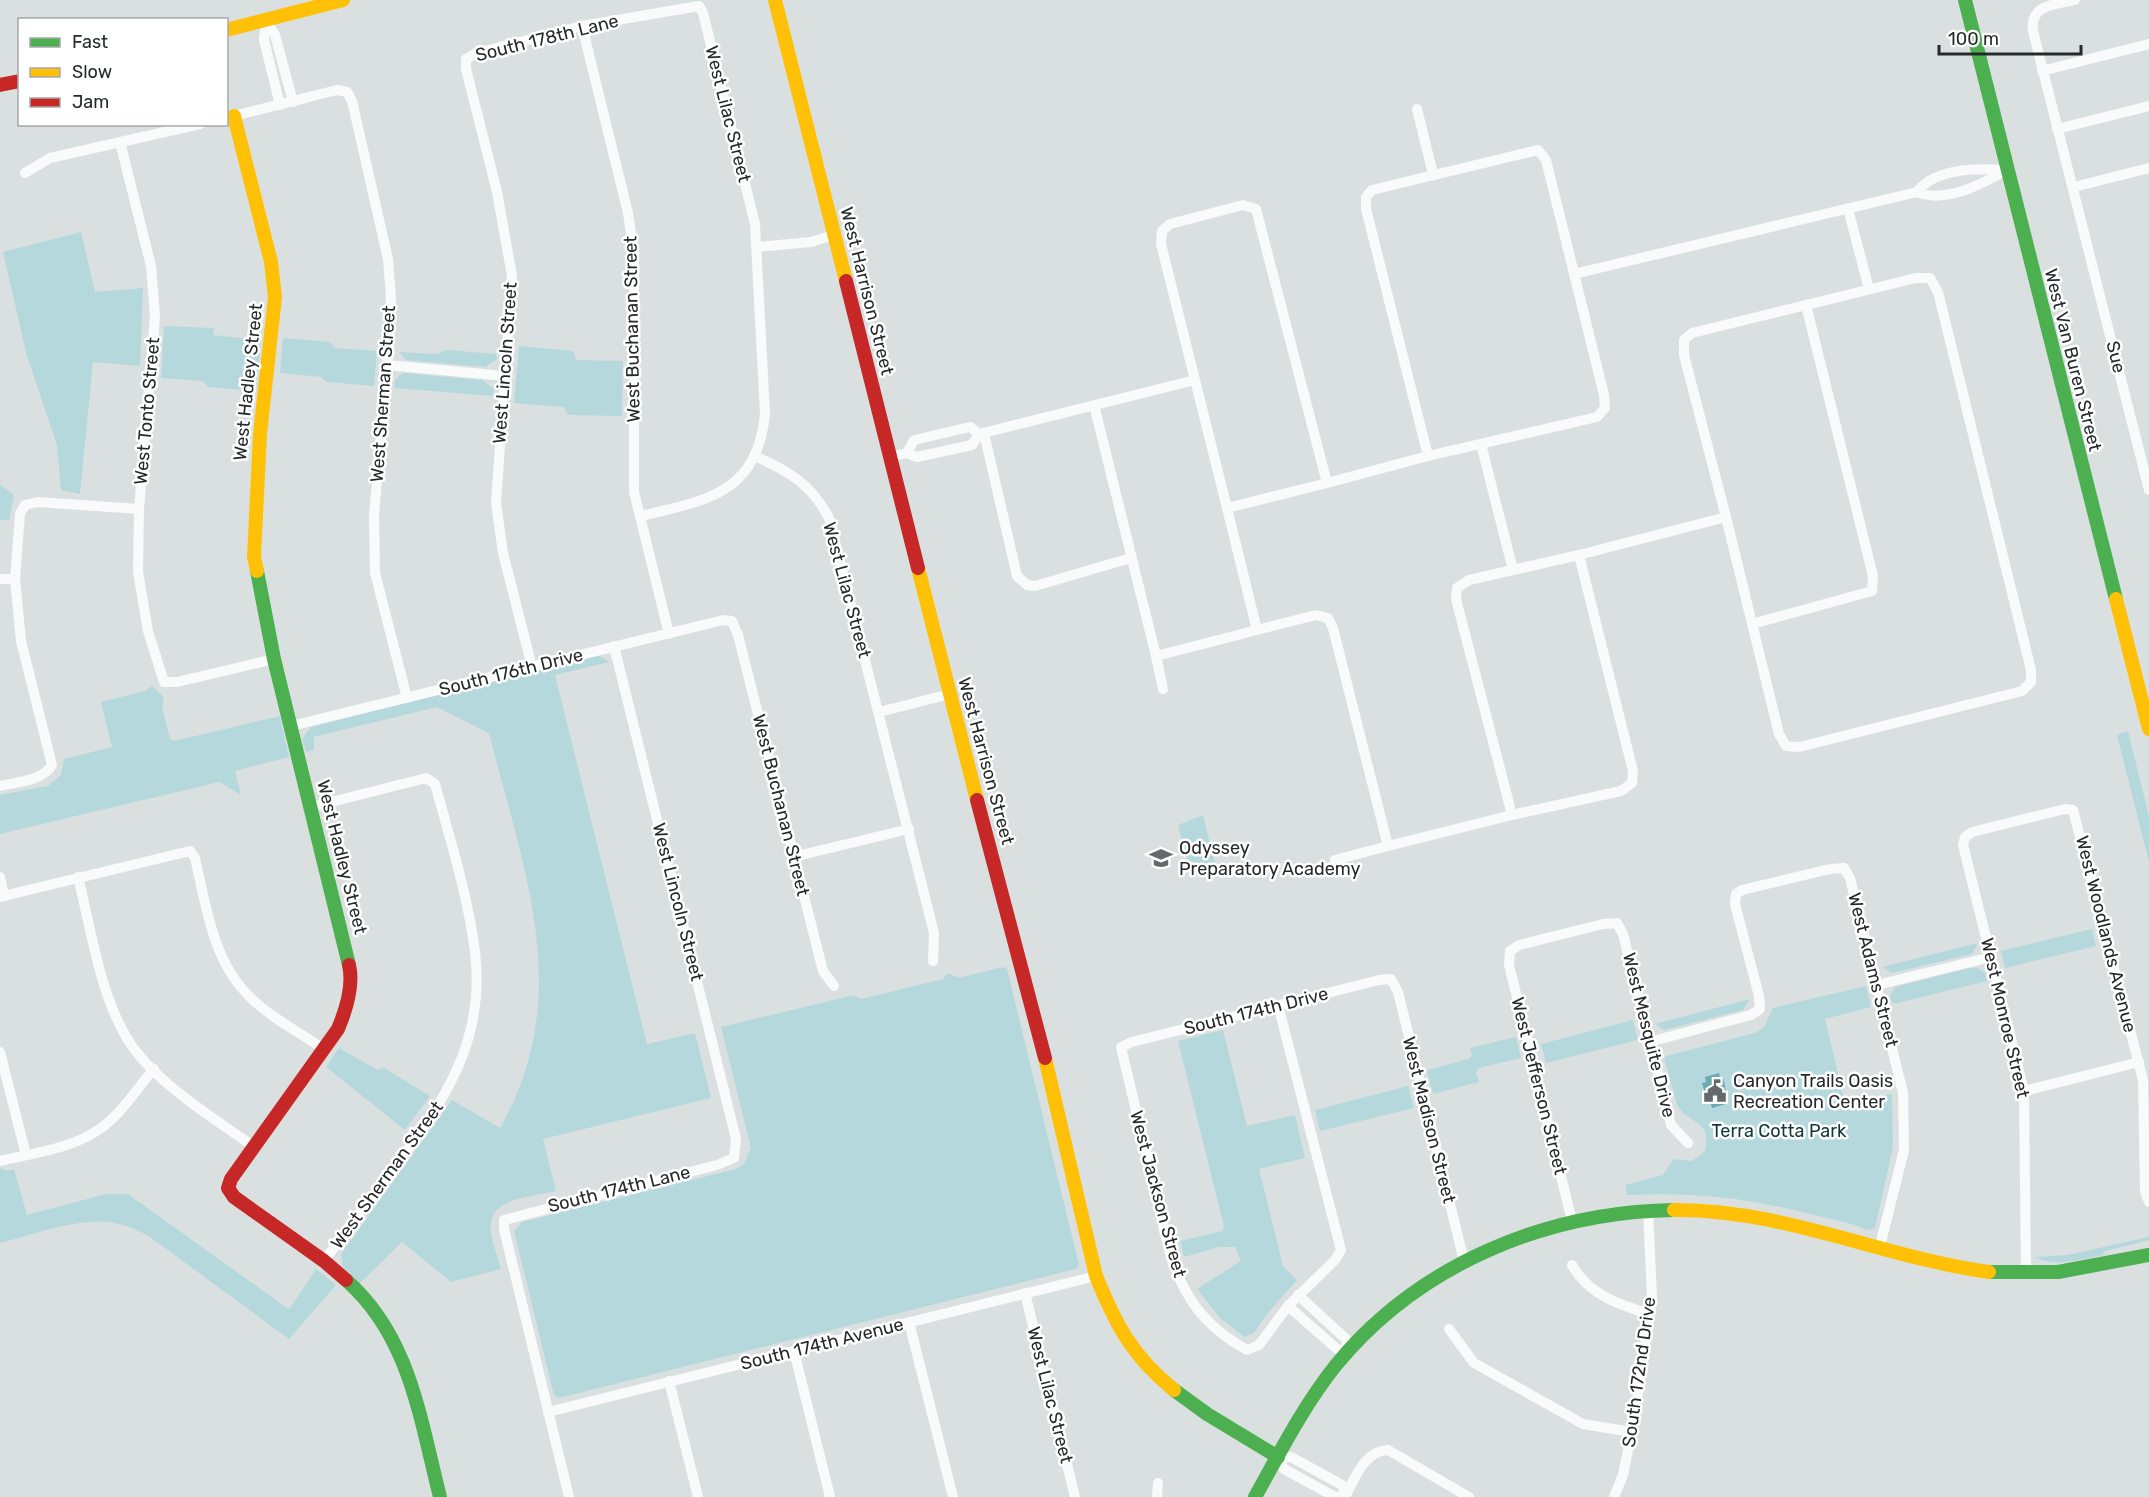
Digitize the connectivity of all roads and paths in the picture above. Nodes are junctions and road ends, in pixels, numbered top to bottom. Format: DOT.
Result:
graph roads {
  1 [pos="344,0"];
  2 [pos="775,0"];
  3 [pos="1965,0"];
  4 [pos="2075,0"];
  5 [pos="699,6"];
  6 [pos="266,20"];
  7 [pos="582,26"];
  8 [pos="228,30"];
  9 [pos="2149,44"];
  10 [pos="466,59"];
  11 [pos="2042,71"];
  12 [pos="18,82"];
  13 [pos="0,86"];
  14 [pos="292,102"];
  15 [pos="280,105"];
  16 [pos="2149,106"];
  17 [pos="1417,109"];
  18 [pos="230,117"];
  19 [pos="191,126"];
  20 [pos="2057,129"];
  21 [pos="120,142"];
  22 [pos="2149,168"];
  23 [pos="2007,170"];
  24 [pos="25,173"];
  25 [pos="1433,174"];
  26 [pos="2074,187"];
  27 [pos="1917,192"];
  28 [pos="1848,209"];
  29 [pos="834,236"];
  30 [pos="757,248"];
  31 [pos="1574,274"];
  32 [pos="1869,290"];
  33 [pos="1806,305"];
  34 [pos="387,365"];
  35 [pos="505,376"];
  36 [pos="1195,380"];
  37 [pos="1094,405"];
  38 [pos="982,433"];
  39 [pos="1481,444"];
  40 [pos="907,453"];
  41 [pos="754,456"];
  42 [pos="1428,456"];
  43 [pos="890,457"];
  44 [pos="1327,483"];
  45 [pos="2149,490"];
  46 [pos="1227,508"];
  47 [pos="139,509"];
  48 [pos="640,516"];
  49 [pos="1726,517"];
  50 [pos="1579,555"];
  51 [pos="1131,558"];
  52 [pos="1513,570"];
  53 [pos="0,579"];
  54 [pos="15,579"];
  55 [pos="732,621"];
  56 [pos="1752,624"];
  57 [pos="1257,630"];
  58 [pos="669,634"];
  59 [pos="614,646"];
  60 [pos="1156,656"];
  61 [pos="274,659"];
  62 [pos="532,667"];
  63 [pos="1163,689"];
  64 [pos="950,694"];
  65 [pos="407,698"];
  66 [pos="879,712"];
  67 [pos="291,726"];
  68 [pos="2149,729"];
  69 [pos="0,786"];
  70 [pos="311,807"];
  71 [pos="2073,810"];
  72 [pos="1512,815"];
  73 [pos="909,829"];
  74 [pos="1388,846"];
  75 [pos="793,857"];
  76 [pos="1335,860"];
  77 [pos="0,877"];
  78 [pos="78,877"];
  79 [pos="2,896"];
  80 [pos="1510,951"];
  81 [pos="1991,957"];
  82 [pos="933,961"];
  83 [pos="1391,980"];
  84 [pos="1877,985"];
  85 [pos="834,986"];
  86 [pos="1278,1005"];
  87 [pos="1649,1041"];
  88 [pos="1121,1047"];
  89 [pos="325,1050"];
  90 [pos="0,1052"];
  91 [pos="2139,1062"];
  92 [pos="153,1069"];
  93 [pos="2024,1091"];
  94 [pos="1688,1143"];
  95 [pos="254,1147"];
  96 [pos="26,1155"];
  97 [pos="734,1158"];
  98 [pos="0,1161"];
  99 [pos="2149,1202"];
  100 [pos="1648,1210"];
  101 [pos="1572,1221"];
  102 [pos="1879,1250"];
  103 [pos="2149,1255"];
  104 [pos="324,1261"];
  105 [pos="1464,1261"];
  106 [pos="1572,1265"];
  107 [pos="2026,1274"];
  108 [pos="1096,1276"];
  109 [pos="1025,1293"];
  110 [pos="1298,1295"];
  111 [pos="1288,1306"];
  112 [pos="1650,1314"];
  113 [pos="909,1322"];
  114 [pos="1449,1329"];
  115 [pos="794,1351"];
  116 [pos="1348,1351"];
  117 [pos="669,1382"];
  118 [pos="548,1412"];
  119 [pos="1632,1432"];
  120 [pos="1278,1457"];
  121 [pos="1158,1483"];
  122 [pos="1341,1496"];
  123 [pos="440,1497"];
  124 [pos="569,1497"];
  125 [pos="698,1497"];
  126 [pos="830,1497"];
  127 [pos="953,1497"];
  128 [pos="1075,1497"];
  129 [pos="1157,1497"];
  130 [pos="1255,1497"];
  131 [pos="1469,1497"];
  132 [pos="1614,1497"];
  1 -- 6 [label="street"];
  2 -- 29 [label="street, West Harrison Street"];
  3 -- 23 [label="street, West Van Buren Street"];
  4 -- 11 [label="street, Sue"];
  5 -- 7 [label="street, South 178th Lane"];
  5 -- 30 [label="street, West Lilac Street"];
  6 -- 8 [label="street"];
  6 -- 14 [label="street"];
  6 -- 15 [label="street"];
  7 -- 10 [label="street, South 178th Lane"];
  7 -- 48 [label="street, West Buchanan Street"];
  9 -- 11 [label="street"];
  10 -- 35 [label="street, West Lincoln Street"];
  11 -- 20 [label="street, Sue"];
  12 -- 13 [label="street"];
  14 -- 15 [label="street"];
  14 -- 34 [label="street, West Sherman Street"];
  15 -- 18 [label="street"];
  16 -- 20 [label="street"];
  17 -- 25 [label="street"];
  18 -- 61 [label="street, West Hadley Street"];
  19 -- 21 [label="street"];
  20 -- 26 [label="street, Sue"];
  21 -- 24 [label="street"];
  21 -- 47 [label="street, West Tonto Street"];
  22 -- 26 [label="street"];
  23 -- 27 [label="street"];
  23 -- 27 [label="street"];
  23 -- 68 [label="street, West Van Buren Street"];
  25 -- 31 [label="street"];
  25 -- 42 [label="street"];
  26 -- 45 [label="street, Sue"];
  27 -- 28 [label="street"];
  28 -- 31 [label="street"];
  28 -- 32 [label="street"];
  29 -- 30 [label="street"];
  29 -- 43 [label="street, West Harrison Street"];
  30 -- 41 [label="street, West Lilac Street"];
  31 -- 39 [label="street"];
  32 -- 33 [label="street"];
  32 -- 56 [label="street"];
  33 -- 49 [label="street"];
  33 -- 56 [label="street"];
  34 -- 35 [label="street"];
  34 -- 65 [label="street, West Sherman Street"];
  35 -- 62 [label="street, West Lincoln Street"];
  36 -- 37 [label="street"];
  36 -- 44 [label="street"];
  36 -- 46 [label="street"];
  37 -- 38 [label="street"];
  37 -- 51 [label="street"];
  38 -- 40 [label="street"];
  38 -- 40 [label="street"];
  38 -- 51 [label="street"];
  39 -- 42 [label="street"];
  39 -- 52 [label="street"];
  40 -- 43 [label="street"];
  41 -- 48 [label="street"];
  41 -- 66 [label="street, West Lilac Street"];
  42 -- 44 [label="street"];
  43 -- 64 [label="street, West Harrison Street"];
  44 -- 46 [label="street"];
  46 -- 57 [label="street"];
  47 -- 54 [label="street"];
  47 -- 61 [label="street, West Tonto Street"];
  48 -- 58 [label="street, West Buchanan Street"];
  49 -- 50 [label="street"];
  49 -- 56 [label="street"];
  50 -- 52 [label="street"];
  50 -- 72 [label="street"];
  51 -- 60 [label="street"];
  52 -- 72 [label="street"];
  53 -- 54 [label="street"];
  54 -- 69 [label="street"];
  55 -- 58 [label="street, South 176th Drive"];
  55 -- 75 [label="street, West Buchanan Street"];
  57 -- 60 [label="street"];
  57 -- 74 [label="street"];
  58 -- 59 [label="street, South 176th Drive"];
  59 -- 62 [label="street, South 176th Drive"];
  59 -- 97 [label="street, West Lincoln Street"];
  60 -- 63 [label="street"];
  61 -- 67 [label="street, West Hadley Street"];
  62 -- 65 [label="street, South 176th Drive"];
  64 -- 66 [label="street"];
  64 -- 108 [label="street, West Harrison Street"];
  65 -- 67 [label="street, South 176th Drive"];
  66 -- 73 [label="street, West Lilac Street"];
  67 -- 70 [label="street, West Hadley Street"];
  70 -- 89 [label="street, West Hadley Street"];
  70 -- 104 [label="street, West Sherman Street"];
  71 -- 81 [label="street, West Monroe Street"];
  71 -- 91 [label="street, West Woodlands Avenue"];
  72 -- 74 [label="street"];
  73 -- 75 [label="street"];
  73 -- 82 [label="street, West Lilac Street"];
  74 -- 76 [label="street"];
  75 -- 85 [label="street, West Buchanan Street"];
  77 -- 79 [label="street"];
  78 -- 79 [label="street"];
  78 -- 89 [label="street"];
  78 -- 92 [label="street"];
  80 -- 87 [label="street, West Mesquite Drive"];
  80 -- 101 [label="street, West Jefferson Street"];
  81 -- 84 [label="street"];
  81 -- 93 [label="street, West Monroe Street"];
  83 -- 86 [label="street, South 174th Drive"];
  83 -- 105 [label="street, West Madison Street"];
  84 -- 87 [label="street, West Adams Street"];
  84 -- 102 [label="street, West Adams Street"];
  86 -- 88 [label="street, South 174th Drive"];
  86 -- 110 [label="street"];
  87 -- 94 [label="street, West Mesquite Drive"];
  88 -- 111 [label="street, West Jackson Street"];
  89 -- 95 [label="street, West Hadley Street"];
  90 -- 96 [label="street"];
  91 -- 93 [label="street"];
  91 -- 99 [label="street, West Woodlands Avenue"];
  92 -- 95 [label="street"];
  92 -- 96 [label="street"];
  93 -- 107 [label="street, West Monroe Street"];
  95 -- 104 [label="street, West Hadley Street"];
  96 -- 98 [label="street"];
  97 -- 118 [label="street, South 174th Lane"];
  100 -- 101 [label="street"];
  100 -- 102 [label="street"];
  100 -- 112 [label="street, South 172nd Drive"];
  101 -- 105 [label="street"];
  102 -- 107 [label="street"];
  103 -- 107 [label="street"];
  104 -- 123 [label="street, West Hadley Street"];
  105 -- 116 [label="street"];
  106 -- 112 [label="street"];
  108 -- 109 [label="street, South 174th Avenue"];
  108 -- 120 [label="street, West Harrison Street"];
  109 -- 113 [label="street, South 174th Avenue"];
  109 -- 128 [label="street, West Lilac Street"];
  110 -- 111 [label="street"];
  110 -- 116 [label="street"];
  111 -- 116 [label="street"];
  112 -- 119 [label="street, South 172nd Drive"];
  113 -- 115 [label="street, South 174th Avenue"];
  113 -- 127 [label="street"];
  114 -- 119 [label="street"];
  115 -- 117 [label="street, South 174th Avenue"];
  115 -- 126 [label="street"];
  116 -- 120 [label="street"];
  117 -- 118 [label="street, South 174th Avenue"];
  117 -- 125 [label="street"];
  118 -- 124 [label="street"];
  119 -- 132 [label="street, South 172nd Drive"];
  120 -- 122 [label="street, West Harrison Street"];
  120 -- 130 [label="street"];
  121 -- 129 [label="street"];
  122 -- 131 [label="street"];
}
